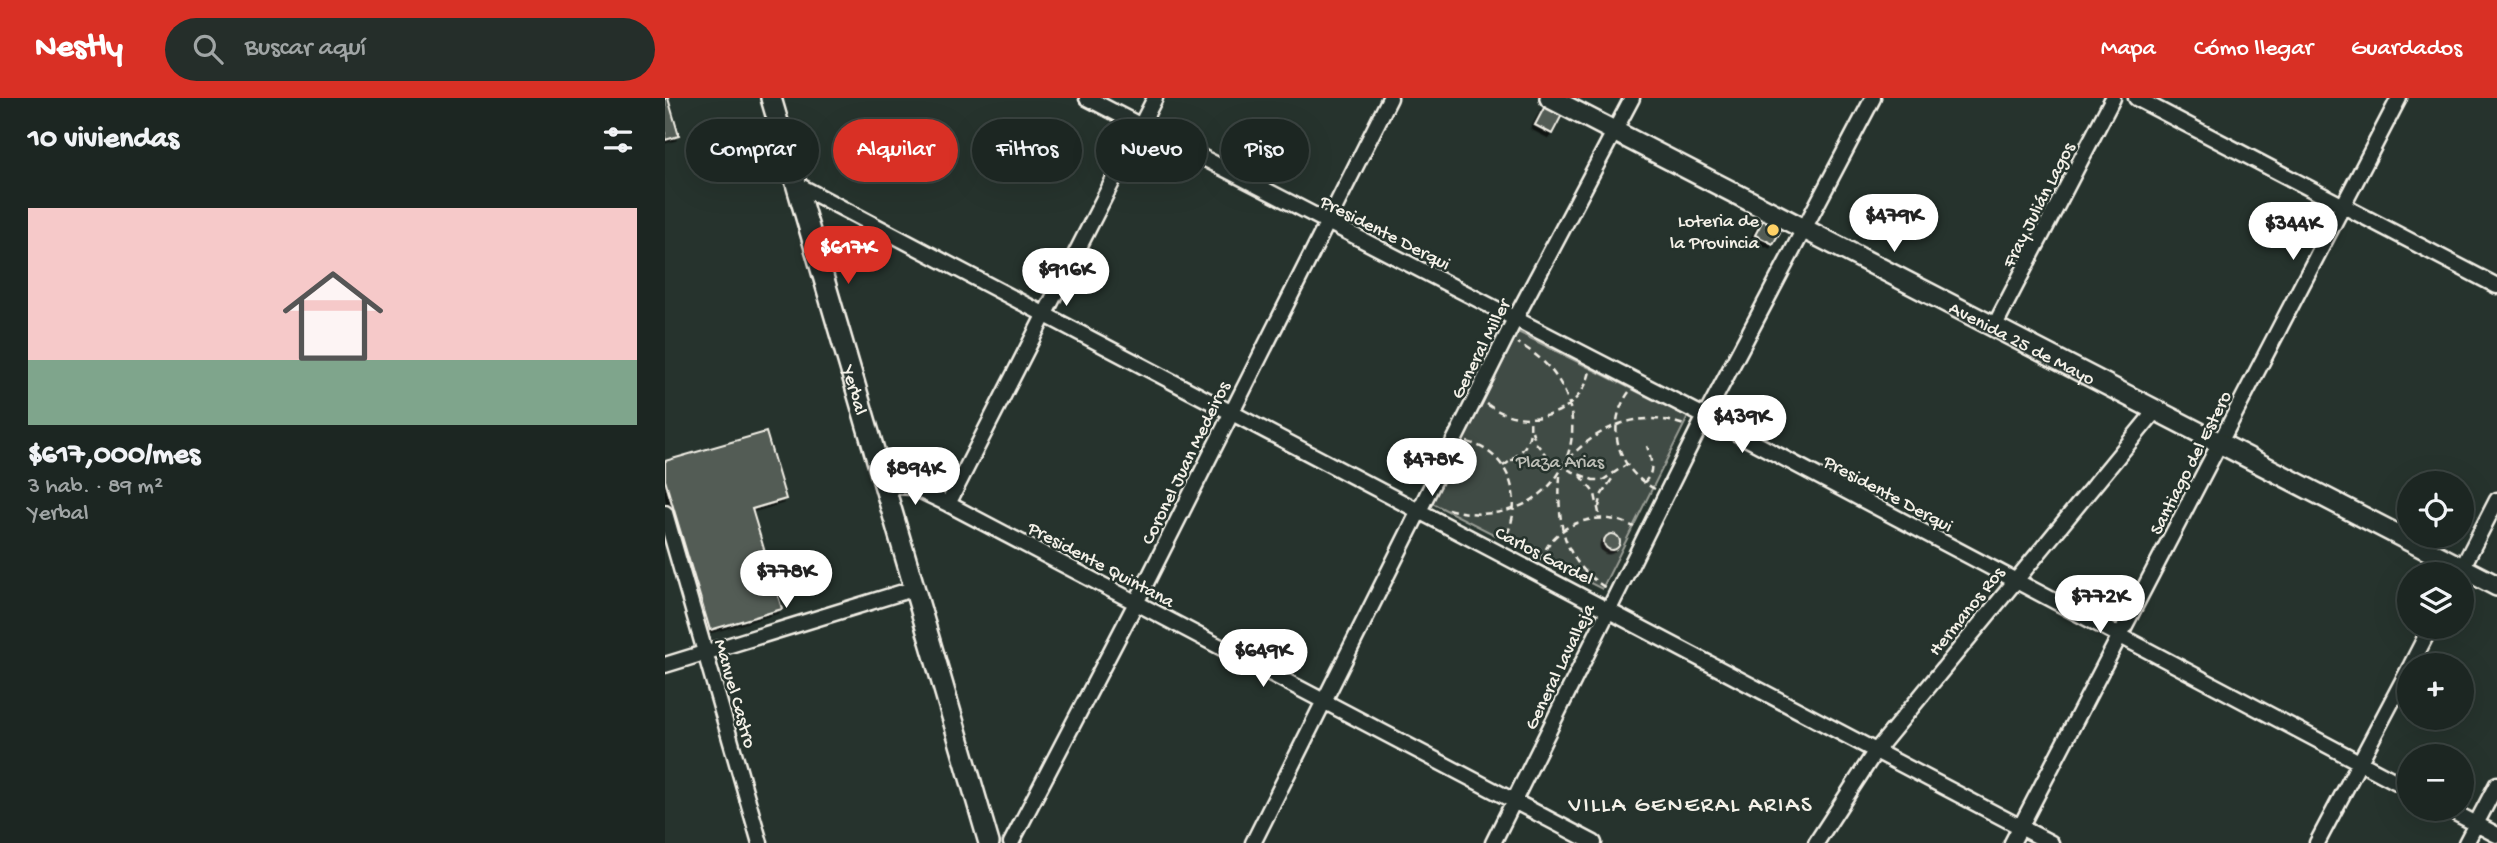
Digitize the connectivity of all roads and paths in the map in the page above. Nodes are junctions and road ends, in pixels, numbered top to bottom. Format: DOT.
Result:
graph roads {
  1 [pos="771,98"];
  2 [pos="1087,98"];
  3 [pos="1155,98"];
  4 [pos="1390,98"];
  5 [pos="1550,98"];
  6 [pos="1632,98"];
  7 [pos="1873,98"];
  8 [pos="2113,98"];
  9 [pos="2136,98"];
  10 [pos="2399,98"];
  11 [pos="1125,119"];
  12 [pos="1144,119"];
  13 [pos="1615,132"];
  14 [pos="1207,161"];
  15 [pos="1112,182"];
  16 [pos="796,184"];
  17 [pos="2341,206"];
  18 [pos="1326,222"];
  19 [pos="1803,230"];
  20 [pos="2497,286"];
  21 [pos="1045,313"];
  22 [pos="1515,318"];
  23 [pos="1994,327"];
  24 [pos="1506,337"];
  25 [pos="1592,358"];
  26 [pos="1638,381"];
  27 [pos="1477,394"];
  28 [pos="1569,405"];
  29 [pos="2156,410"];
  30 [pos="1230,413"];
  31 [pos="1706,416"];
  32 [pos="1530,419"];
  33 [pos="1616,424"];
  34 [pos="1531,428"];
  35 [pos="1698,430"];
  36 [pos="1454,441"];
  37 [pos="2221,444"];
  38 [pos="1647,446"];
  39 [pos="1568,459"];
  40 [pos="1511,460"];
  41 [pos="1550,461"];
  42 [pos="1626,465"];
  43 [pos="1503,466"];
  44 [pos="1564,467"];
  45 [pos="1579,473"];
  46 [pos="1617,473"];
  47 [pos="1560,475"];
  48 [pos="1643,483"];
  49 [pos="886,485"];
  50 [pos="1666,493"];
  51 [pos="2497,500"];
  52 [pos="949,504"];
  53 [pos="1421,506"];
  54 [pos="1599,507"];
  55 [pos="1515,508"];
  56 [pos="665,513"];
  57 [pos="1600,518"];
  58 [pos="1561,532"];
  59 [pos="1645,535"];
  60 [pos="1495,550"];
  61 [pos="2444,562"];
  62 [pos="2466,562"];
  63 [pos="1538,573"];
  64 [pos="2474,576"];
  65 [pos="2015,580"];
  66 [pos="2497,586"];
  67 [pos="916,588"];
  68 [pos="1615,593"];
  69 [pos="1136,603"];
  70 [pos="1607,609"];
  71 [pos="2119,637"];
  72 [pos="706,654"];
  73 [pos="665,665"];
  74 [pos="2397,691"];
  75 [pos="1324,701"];
  76 [pos="1875,752"];
  77 [pos="2360,762"];
  78 [pos="2397,782"];
  79 [pos="2497,784"];
  80 [pos="1514,801"];
  81 [pos="2470,821"];
  82 [pos="2476,824"];
  83 [pos="2020,827"];
  84 [pos="987,835"];
  85 [pos="2497,835"];
  86 [pos="760,843"];
  87 [pos="1012,843"];
  88 [pos="1253,843"];
  89 [pos="1493,843"];
  90 [pos="1594,843"];
  91 [pos="1816,843"];
  92 [pos="2011,843"];
  93 [pos="2051,843"];
  94 [pos="2317,843"];
  95 [pos="2466,843"];
  1 -- 16 [label="main road, Yerbal"];
  2 -- 11 [label="street, Presidente Derqui"];
  3 -- 12 [label="street"];
  4 -- 18 [label="street, Coronel Juan Medeiros"];
  5 -- 13 [label="main road, Avenida 25 de Mayo"];
  6 -- 13 [label="street, General Miller"];
  7 -- 19 [label="street, General Lavalleja"];
  8 -- 23 [label="street, Fray Julián Lagos"];
  9 -- 17 [label="street"];
  10 -- 17 [label="street, Santiago del Estero"];
  13 -- 19 [label="main road, Avenida 25 de Mayo"];
  13 -- 22 [label="street, General Miller"];
  14 -- 18 [label="street, Presidente Derqui"];
  15 -- 21 [label="street"];
  16 -- 21 [label="street, Carlos Gardel"];
  16 -- 49 [label="main road, Yerbal"];
  17 -- 20 [label="street"];
  17 -- 37 [label="street, Santiago del Estero"];
  18 -- 22 [label="street, Presidente Derqui"];
  18 -- 30 [label="street, Coronel Juan Medeiros"];
  19 -- 23 [label="main road, Avenida 25 de Mayo"];
  19 -- 31 [label="street, General Lavalleja"];
  21 -- 30 [label="street, Carlos Gardel"];
  21 -- 52 [label="street"];
  22 -- 24 [label="street, General Miller"];
  22 -- 25 [label="street, Presidente Derqui"];
  23 -- 29 [label="main road, Avenida 25 de Mayo"];
  24 -- 27 [label="street, General Miller"];
  24 -- 28 [label="path"];
  25 -- 26 [label="street, Presidente Derqui"];
  25 -- 28 [label="path"];
  26 -- 31 [label="street, Presidente Derqui"];
  26 -- 33 [label="path"];
  27 -- 32 [label="path"];
  27 -- 36 [label="street, General Miller"];
  28 -- 32 [label="path"];
  28 -- 39 [label="path"];
  29 -- 37 [label="main road, Avenida 25 de Mayo"];
  29 -- 65 [label="street, Hermanos Ros"];
  30 -- 53 [label="street, Carlos Gardel"];
  30 -- 69 [label="street, Coronel Juan Medeiros"];
  31 -- 35 [label="street, General Lavalleja"];
  31 -- 65 [label="street, Presidente Derqui"];
  32 -- 34 [label="path"];
  33 -- 35 [label="path"];
  33 -- 39 [label="path"];
  33 -- 42 [label="path"];
  34 -- 40 [label="path"];
  34 -- 41 [label="path"];
  35 -- 50 [label="street, General Lavalleja"];
  36 -- 43 [label="path"];
  36 -- 53 [label="street, General Miller"];
  37 -- 61 [label="main road, Avenida 25 de Mayo"];
  37 -- 71 [label="street, Santiago del Estero"];
  38 -- 48 [label="path"];
  39 -- 44 [label="path"];
  40 -- 41 [label="path"];
  40 -- 43 [label="path"];
  41 -- 44 [label="path"];
  42 -- 46 [label="path"];
  42 -- 48 [label="path"];
  43 -- 55 [label="path"];
  44 -- 45 [label="path"];
  44 -- 47 [label="path"];
  45 -- 46 [label="path"];
  45 -- 54 [label="path"];
  46 -- 54 [label="path"];
  47 -- 55 [label="path"];
  47 -- 58 [label="path"];
  48 -- 50 [label="path"];
  49 -- 52 [label="street, Presidente Quintana"];
  49 -- 67 [label="main road, Yerbal"];
  50 -- 59 [label="street, General Lavalleja"];
  51 -- 62 [label="street"];
  52 -- 69 [label="street, Presidente Quintana"];
  53 -- 55 [label="path"];
  53 -- 60 [label="street, Carlos Gardel"];
  53 -- 75 [label="street, General Miller"];
  54 -- 57 [label="path"];
  55 -- 60 [label="path"];
  56 -- 72 [label="street, Manuel Castro"];
  57 -- 58 [label="path"];
  57 -- 59 [label="path"];
  58 -- 63 [label="path"];
  58 -- 68 [label="path"];
  59 -- 68 [label="street, General Lavalleja"];
  60 -- 63 [label="street, Carlos Gardel"];
  63 -- 70 [label="street, Carlos Gardel"];
  64 -- 66 [label="main road, Avenida 25 de Mayo"];
  65 -- 71 [label="street, Presidente Derqui"];
  65 -- 76 [label="street, Hermanos Ros"];
  67 -- 72 [label="street"];
  67 -- 84 [label="main road, Yerbal"];
  68 -- 70 [label="street, General Lavalleja"];
  69 -- 75 [label="street, Presidente Quintana"];
  69 -- 87 [label="street, Coronel Juan Medeiros"];
  70 -- 76 [label="street, Carlos Gardel"];
  70 -- 80 [label="street, General Lavalleja"];
  71 -- 77 [label="street, Presidente Derqui"];
  71 -- 83 [label="street, Santiago del Estero"];
  72 -- 73 [label="street"];
  72 -- 86 [label="street, Manuel Castro"];
  74 -- 77 [label="street"];
  75 -- 80 [label="street, Presidente Quintana"];
  75 -- 88 [label="street, General Miller"];
  76 -- 83 [label="street, Carlos Gardel"];
  76 -- 91 [label="street, Hermanos Ros"];
  77 -- 78 [label="street, Presidente Derqui"];
  77 -- 94 [label="street"];
  79 -- 82 [label="street"];
  80 -- 89 [label="street, General Lavalleja"];
  80 -- 90 [label="street, Presidente Quintana"];
  81 -- 82 [label="street"];
  82 -- 85 [label="street"];
  82 -- 95 [label="street"];
  83 -- 92 [label="street, Santiago del Estero"];
  83 -- 93 [label="street, Carlos Gardel"];
  84 -- 87 [label="street"];
}
